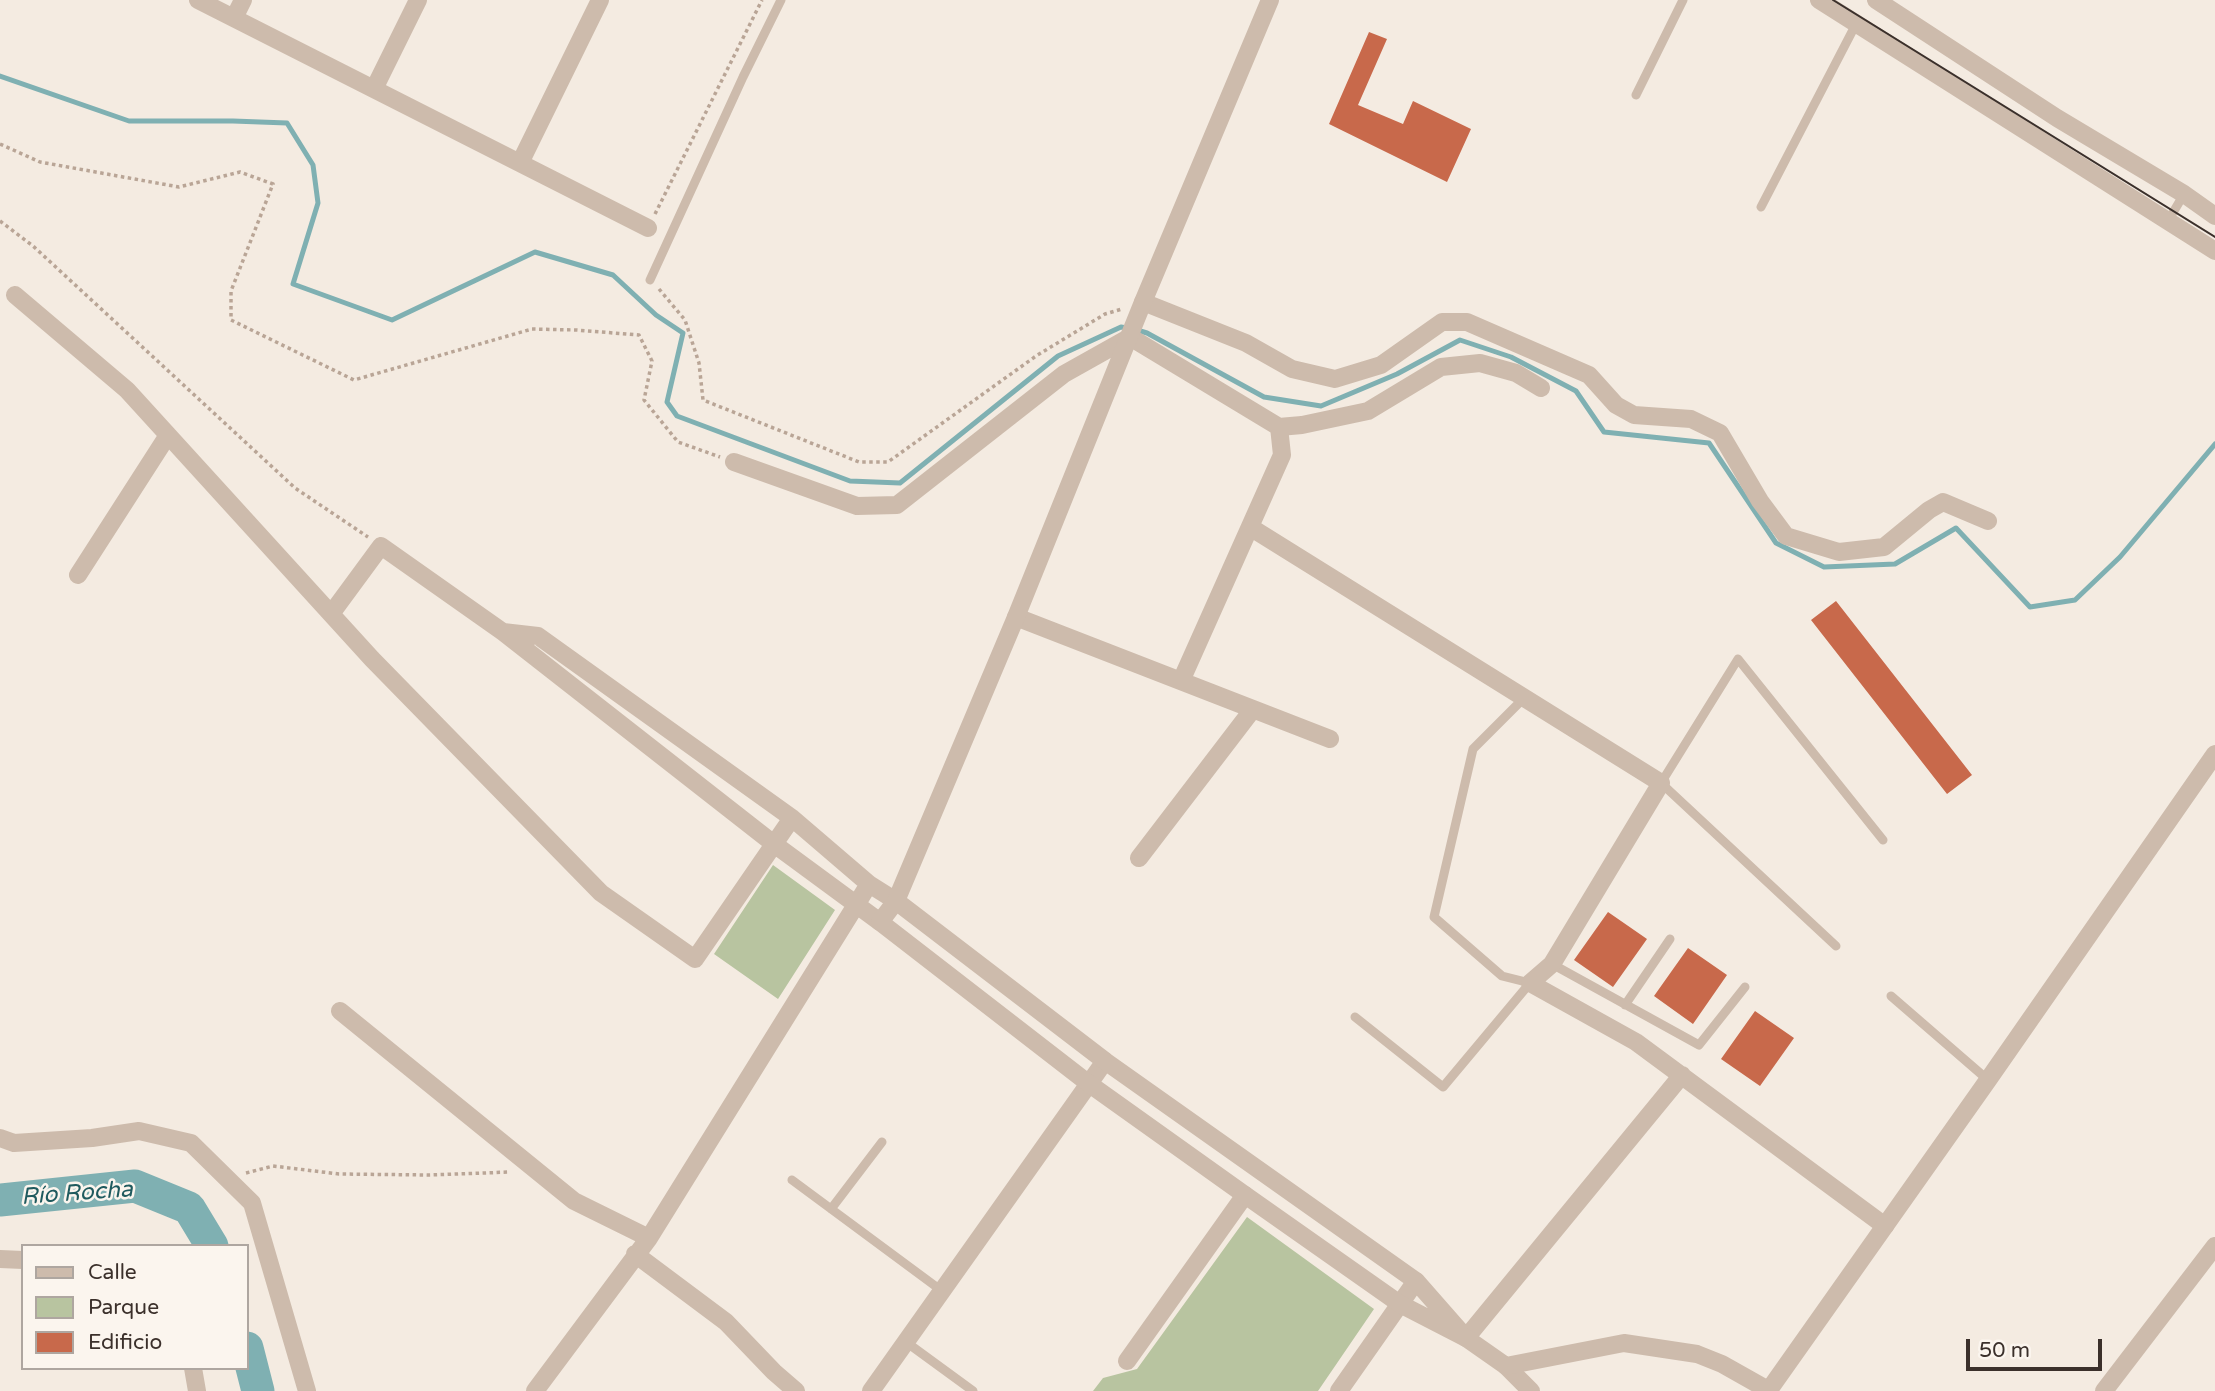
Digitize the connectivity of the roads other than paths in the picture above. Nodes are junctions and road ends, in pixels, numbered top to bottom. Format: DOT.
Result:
graph roads {
  1 [pos="198,0"];
  2 [pos="243,0"];
  3 [pos="418,0"];
  4 [pos="600,0"];
  5 [pos="781,0"];
  6 [pos="1270,0"];
  7 [pos="1683,0"];
  8 [pos="1819,0"];
  9 [pos="1876,0"];
  10 [pos="234,18"];
  11 [pos="1856,24"];
  12 [pos="374,89"];
  13 [pos="1636,95"];
  14 [pos="520,163"];
  15 [pos="2183,194"];
  16 [pos="1761,207"];
  17 [pos="2215,216"];
  18 [pos="2168,221"];
  19 [pos="648,228"];
  20 [pos="2215,251"];
  21 [pos="650,280"];
  22 [pos="15,295"];
  23 [pos="1143,302"];
  24 [pos="1132,332"];
  25 [pos="1541,388"];
  26 [pos="1279,427"];
  27 [pos="168,435"];
  28 [pos="734,462"];
  29 [pos="1988,521"];
  30 [pos="1250,527"];
  31 [pos="78,575"];
  32 [pos="331,614"];
  33 [pos="1016,617"];
  34 [pos="503,632"];
  35 [pos="1181,681"];
  36 [pos="1524,699"];
  37 [pos="1253,709"];
  38 [pos="1330,739"];
  39 [pos="2215,754"];
  40 [pos="1661,783"];
  41 [pos="792,818"];
  42 [pos="1883,840"];
  43 [pos="774,845"];
  44 [pos="1139,858"];
  45 [pos="869,884"];
  46 [pos="896,901"];
  47 [pos="856,904"];
  48 [pos="880,922"];
  49 [pos="1670,939"];
  50 [pos="1836,946"];
  51 [pos="1552,964"];
  52 [pos="1530,983"];
  53 [pos="1745,987"];
  54 [pos="1891,996"];
  55 [pos="1625,1005"];
  56 [pos="340,1011"];
  57 [pos="1355,1017"];
  58 [pos="1105,1061"];
  59 [pos="1682,1075"];
  60 [pos="1988,1080"];
  61 [pos="1088,1083"];
  62 [pos="0,1138"];
  63 [pos="882,1142"];
  64 [pos="792,1180"];
  65 [pos="1245,1195"];
  66 [pos="831,1209"];
  67 [pos="1885,1226"];
  68 [pos="649,1238"];
  69 [pos="2215,1246"];
  70 [pos="635,1254"];
  71 [pos="0,1259"];
  72 [pos="21,1260"];
  73 [pos="1416,1281"];
  74 [pos="943,1291"];
  75 [pos="1400,1304"];
  76 [pos="1466,1338"];
  77 [pos="906,1342"];
  78 [pos="1127,1361"];
  79 [pos="1506,1367"];
  80 [pos="193,1370"];
  81 [pos="197,1391"];
  82 [pos="307,1391"];
  83 [pos="535,1391"];
  84 [pos="796,1391"];
  85 [pos="872,1391"];
  86 [pos="973,1391"];
  87 [pos="1339,1391"];
  88 [pos="1531,1391"];
  89 [pos="1769,1391"];
  90 [pos="2104,1391"];
  1 -- 10 [label="street"];
  2 -- 10 [label="street"];
  3 -- 12 [label="street"];
  4 -- 14 [label="street"];
  5 -- 21 [label="lane"];
  6 -- 23 [label="street"];
  7 -- 13 [label="lane"];
  8 -- 11 [label="street"];
  9 -- 15 [label="street"];
  10 -- 12 [label="street"];
  11 -- 16 [label="lane"];
  11 -- 18 [label="street"];
  12 -- 14 [label="street"];
  14 -- 19 [label="street"];
  15 -- 17 [label="street"];
  15 -- 18 [label="lane"];
  18 -- 20 [label="street"];
  22 -- 27 [label="street"];
  23 -- 24 [label="street"];
  23 -- 29 [label="street"];
  24 -- 26 [label="street"];
  24 -- 28 [label="street"];
  24 -- 33 [label="street"];
  25 -- 26 [label="street"];
  26 -- 30 [label="street"];
  27 -- 31 [label="street"];
  27 -- 32 [label="street"];
  30 -- 35 [label="street"];
  30 -- 36 [label="street"];
  32 -- 34 [label="street"];
  32 -- 43 [label="street"];
  33 -- 35 [label="street"];
  33 -- 46 [label="street"];
  34 -- 41 [label="street"];
  34 -- 43 [label="street"];
  35 -- 37 [label="street"];
  36 -- 40 [label="street"];
  36 -- 52 [label="lane"];
  37 -- 38 [label="street"];
  37 -- 44 [label="street"];
  39 -- 60 [label="street"];
  40 -- 42 [label="lane"];
  40 -- 50 [label="lane"];
  40 -- 51 [label="street"];
  41 -- 43 [label="street"];
  41 -- 45 [label="street"];
  43 -- 47 [label="street"];
  45 -- 46 [label="street"];
  45 -- 47 [label="street"];
  46 -- 48 [label="street"];
  46 -- 58 [label="street"];
  47 -- 48 [label="street"];
  47 -- 68 [label="street"];
  48 -- 61 [label="street"];
  49 -- 55 [label="lane"];
  51 -- 52 [label="street"];
  51 -- 55 [label="lane"];
  52 -- 57 [label="lane"];
  52 -- 59 [label="street"];
  53 -- 55 [label="lane"];
  54 -- 60 [label="lane"];
  56 -- 68 [label="street"];
  58 -- 61 [label="street"];
  58 -- 73 [label="street"];
  59 -- 67 [label="street"];
  59 -- 76 [label="street"];
  60 -- 67 [label="street"];
  61 -- 65 [label="street"];
  61 -- 74 [label="street"];
  62 -- 82 [label="street"];
  63 -- 66 [label="lane"];
  64 -- 66 [label="lane"];
  65 -- 75 [label="street"];
  65 -- 78 [label="street"];
  66 -- 74 [label="lane"];
  67 -- 89 [label="street"];
  68 -- 70 [label="street"];
  69 -- 90 [label="street"];
  70 -- 83 [label="street"];
  70 -- 84 [label="street"];
  71 -- 72 [label="street"];
  73 -- 75 [label="street"];
  73 -- 76 [label="street"];
  74 -- 77 [label="street"];
  75 -- 76 [label="street"];
  75 -- 87 [label="street"];
  76 -- 79 [label="street"];
  77 -- 85 [label="street"];
  77 -- 86 [label="lane"];
  79 -- 88 [label="street"];
  79 -- 89 [label="street"];
  80 -- 81 [label="street"];
}
